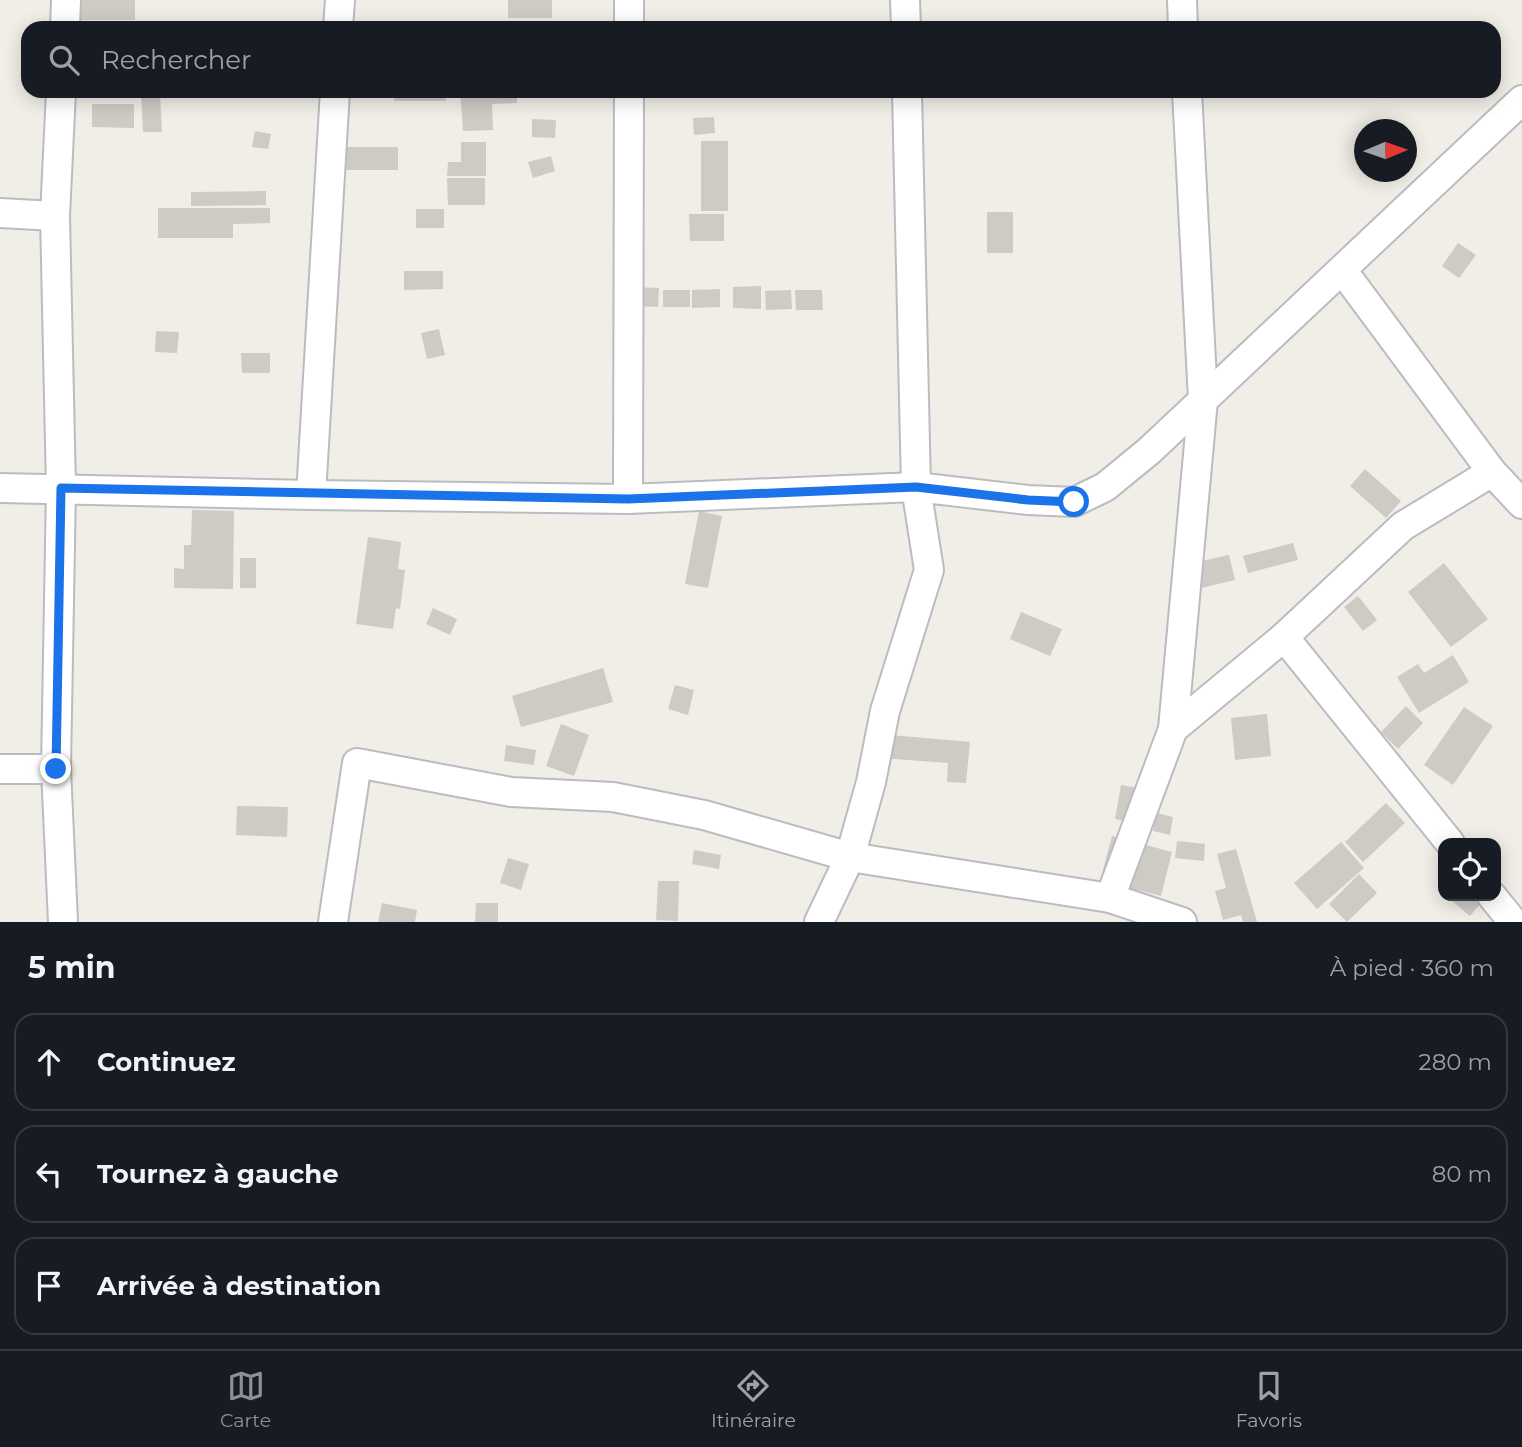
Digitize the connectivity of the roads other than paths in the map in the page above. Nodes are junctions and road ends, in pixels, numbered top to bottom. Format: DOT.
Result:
graph roads {
  1 [pos="66,0"];
  2 [pos="340,0"];
  3 [pos="629,0"];
  4 [pos="905,0"];
  5 [pos="1182,0"];
  6 [pos="65,21"];
  7 [pos="338,21"];
  8 [pos="629,21"];
  9 [pos="906,21"];
  10 [pos="1183,21"];
  11 [pos="61,98"];
  12 [pos="335,98"];
  13 [pos="629,98"];
  14 [pos="907,98"];
  15 [pos="1186,98"];
  16 [pos="1522,100"];
  17 [pos="0,213"];
  18 [pos="55,216"];
  19 [pos="1343,271"];
  20 [pos="1203,400"];
  21 [pos="1492,472"];
  22 [pos="916,487"];
  23 [pos="0,488"];
  24 [pos="61,488"];
  25 [pos="311,495"];
  26 [pos="628,499"];
  27 [pos="1522,503"];
  28 [pos="1284,638"];
  29 [pos="1173,729"];
  30 [pos="0,769"];
  31 [pos="56,769"];
  32 [pos="1446,838"];
  33 [pos="850,857"];
  34 [pos="1110,898"];
  35 [pos="1496,901"];
  36 [pos="63,922"];
  37 [pos="333,922"];
  38 [pos="819,922"];
  39 [pos="1182,922"];
  40 [pos="1513,922"];
  1 -- 6 [label="street"];
  2 -- 7 [label="street"];
  3 -- 8 [label="street"];
  4 -- 9 [label="street"];
  5 -- 10 [label="street"];
  11 -- 18 [label="street"];
  12 -- 25 [label="street"];
  13 -- 26 [label="street"];
  14 -- 22 [label="street"];
  15 -- 20 [label="street"];
  16 -- 19 [label="street"];
  17 -- 18 [label="street"];
  18 -- 24 [label="street"];
  19 -- 20 [label="street"];
  19 -- 21 [label="street"];
  20 -- 22 [label="street"];
  20 -- 29 [label="street"];
  21 -- 27 [label="street"];
  21 -- 28 [label="street"];
  22 -- 26 [label="street"];
  22 -- 33 [label="street"];
  23 -- 24 [label="street"];
  24 -- 25 [label="street"];
  24 -- 31 [label="street"];
  25 -- 26 [label="street"];
  28 -- 29 [label="street"];
  28 -- 32 [label="street"];
  29 -- 34 [label="street"];
  30 -- 31 [label="street"];
  31 -- 36 [label="street"];
  33 -- 34 [label="street"];
  33 -- 37 [label="street"];
  33 -- 38 [label="street"];
  34 -- 39 [label="street"];
  35 -- 40 [label="street"];
}
